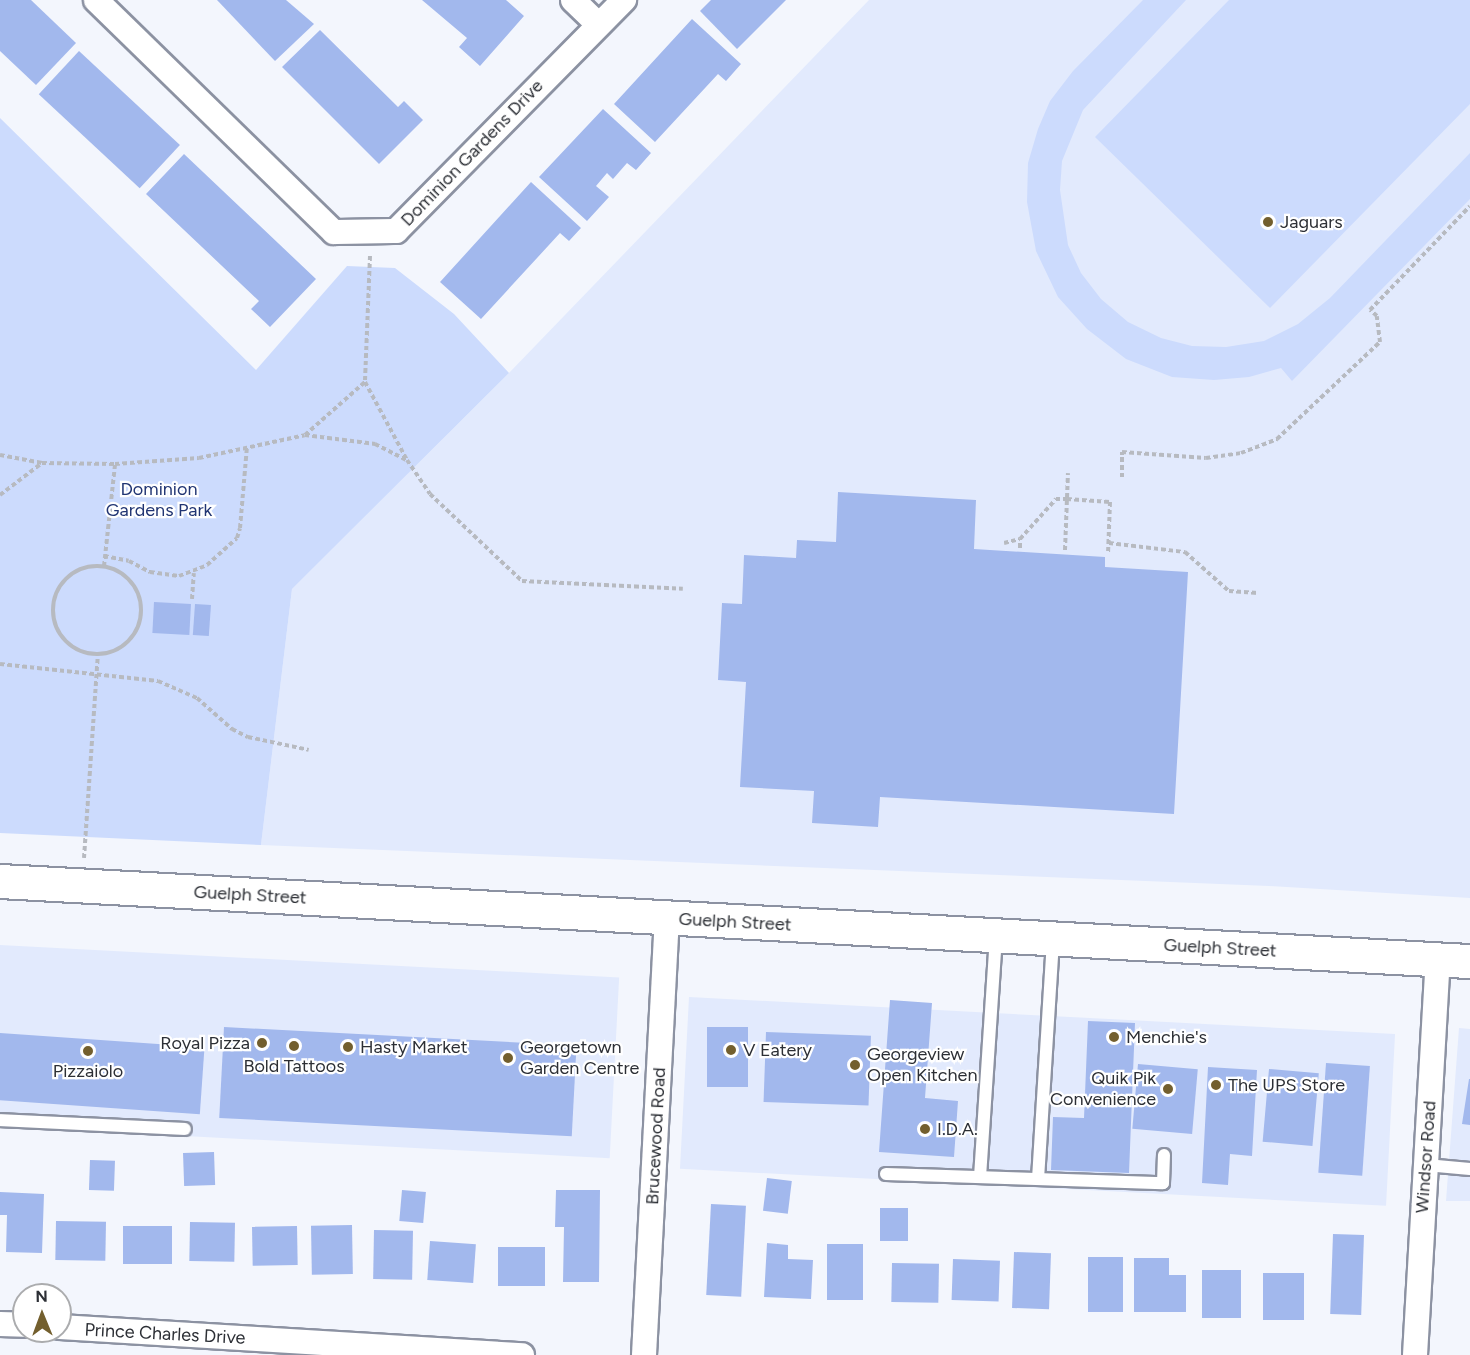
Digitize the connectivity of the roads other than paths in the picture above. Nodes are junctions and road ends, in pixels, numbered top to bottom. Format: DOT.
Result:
graph roads {
  1 [pos="96,0"];
  2 [pos="573,0"];
  3 [pos="624,0"];
  4 [pos="598,24"];
  5 [pos="0,881"];
  6 [pos="667,918"];
  7 [pos="997,936"];
  8 [pos="1053,939"];
  9 [pos="1454,960"];
  10 [pos="0,1120"];
  11 [pos="185,1129"];
  12 [pos="1164,1155"];
  13 [pos="1426,1165"];
  14 [pos="1470,1169"];
  15 [pos="886,1174"];
  16 [pos="980,1177"];
  17 [pos="1038,1179"];
  18 [pos="72,1328"];
  19 [pos="522,1355"];
  20 [pos="644,1355"];
  21 [pos="1414,1355"];
  1 -- 4 [label="street, Dominion Gardens Drive"];
  2 -- 4 [label="street"];
  3 -- 4 [label="street, Dominion Gardens Drive"];
  5 -- 6 [label="main road, Guelph Street"];
  6 -- 7 [label="main road, Guelph Street"];
  6 -- 20 [label="street, Brucewood Road"];
  7 -- 8 [label="main road, Guelph Street"];
  7 -- 16 [label="lane"];
  8 -- 9 [label="main road, Guelph Street"];
  8 -- 17 [label="lane"];
  9 -- 13 [label="street, Windsor Road"];
  10 -- 11 [label="lane"];
  12 -- 17 [label="lane"];
  13 -- 14 [label="lane"];
  13 -- 21 [label="street, Windsor Road"];
  15 -- 16 [label="lane"];
  16 -- 17 [label="lane"];
  18 -- 19 [label="street, Prince Charles Drive"];
}
